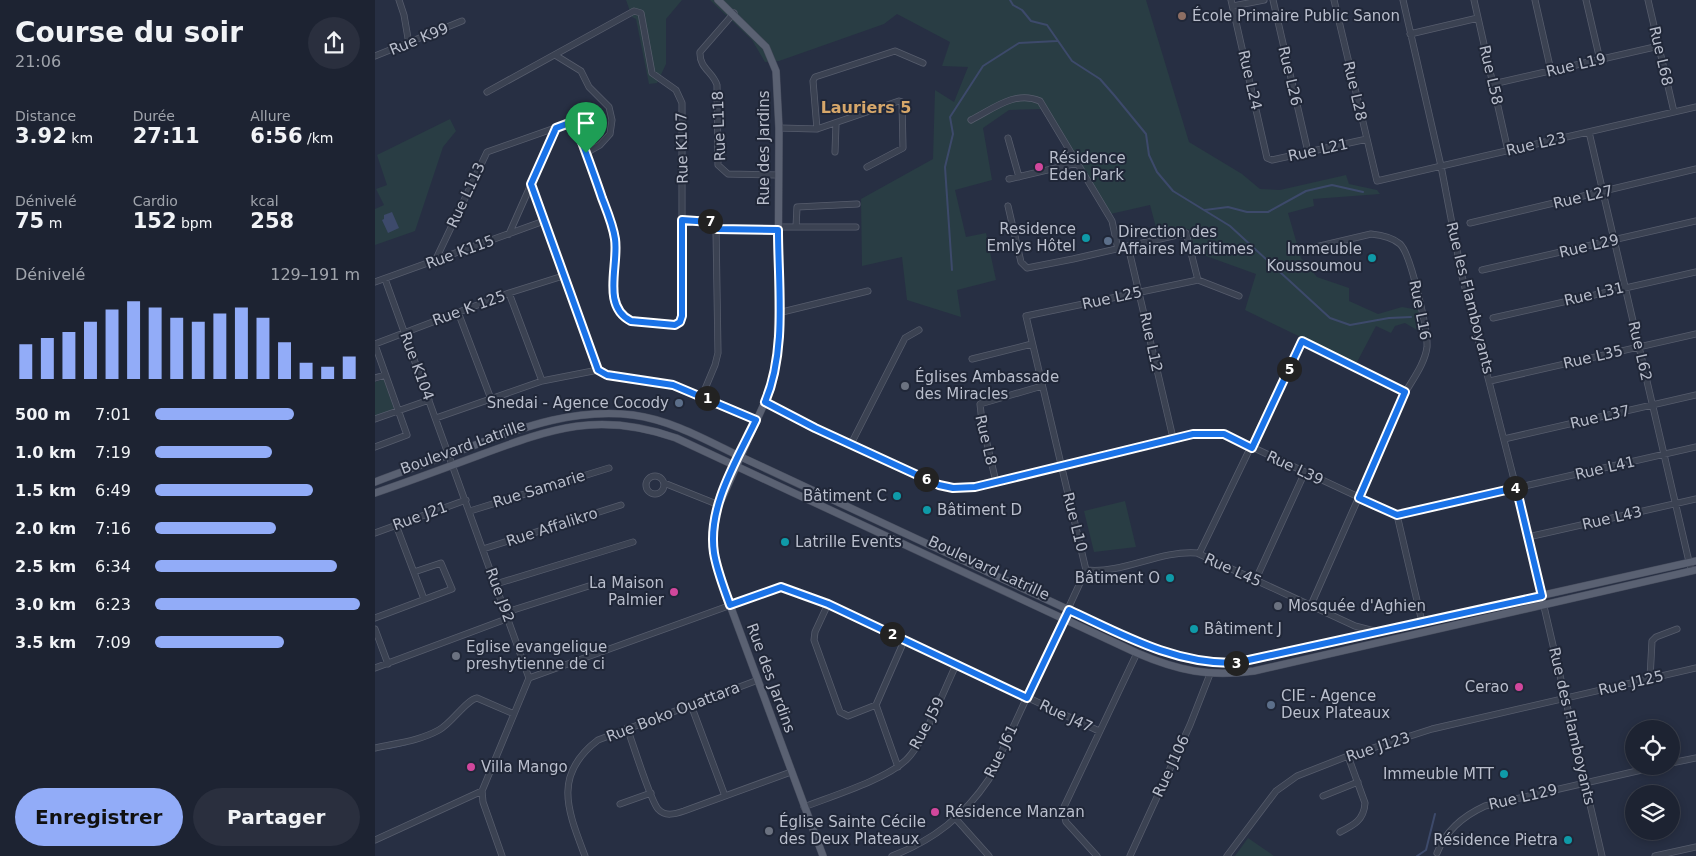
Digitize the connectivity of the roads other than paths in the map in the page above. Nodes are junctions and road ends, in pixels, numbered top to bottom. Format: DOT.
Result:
graph roads {
  1 [pos="399,0"];
  2 [pos="719,0"];
  3 [pos="1264,0"];
  4 [pos="1273,0"];
  5 [pos="1334,0"];
  6 [pos="1403,0"];
  7 [pos="1474,0"];
  8 [pos="1535,0"];
  9 [pos="1586,0"];
  10 [pos="1648,0"];
  11 [pos="1232,3"];
  12 [pos="734,13"];
  13 [pos="1478,18"];
  14 [pos="462,21"];
  15 [pos="1410,34"];
  16 [pos="409,44"];
  17 [pos="1659,46"];
  18 [pos="555,55"];
  19 [pos="375,56"];
  20 [pos="1600,60"];
  21 [pos="923,63"];
  22 [pos="1550,68"];
  23 [pos="1493,84"];
  24 [pos="487,92"];
  25 [pos="1696,107"];
  26 [pos="1674,112"];
  27 [pos="971,120"];
  28 [pos="836,124"];
  29 [pos="556,128"];
  30 [pos="779,128"];
  31 [pos="817,129"];
  32 [pos="1589,132"];
  33 [pos="1008,138"];
  34 [pos="1367,139"];
  35 [pos="1508,151"];
  36 [pos="835,152"];
  37 [pos="1308,152"];
  38 [pos="586,153"];
  39 [pos="1269,160"];
  40 [pos="1077,163"];
  41 [pos="1441,166"];
  42 [pos="867,167"];
  43 [pos="1696,169"];
  44 [pos="778,175"];
  45 [pos="1019,177"];
  46 [pos="1009,179"];
  47 [pos="1377,181"];
  48 [pos="531,184"];
  49 [pos="1603,192"];
  50 [pos="857,204"];
  51 [pos="1008,206"];
  52 [pos="682,220"];
  53 [pos="544,221"];
  54 [pos="1696,221"];
  55 [pos="1470,223"];
  56 [pos="796,227"];
  57 [pos="856,227"];
  58 [pos="717,229"];
  59 [pos="778,229"];
  60 [pos="509,234"];
  61 [pos="1614,240"];
  62 [pos="1128,246"];
  63 [pos="1118,249"];
  64 [pos="1303,250"];
  65 [pos="435,261"];
  66 [pos="1482,270"];
  67 [pos="1696,272"];
  68 [pos="563,276"];
  69 [pos="385,278"];
  70 [pos="1198,280"];
  71 [pos="375,282"];
  72 [pos="1625,287"];
  73 [pos="868,291"];
  74 [pos="1140,291"];
  75 [pos="509,293"];
  76 [pos="1239,296"];
  77 [pos="458,312"];
  78 [pos="778,313"];
  79 [pos="1026,316"];
  80 [pos="1493,318"];
  81 [pos="680,322"];
  82 [pos="919,330"];
  83 [pos="405,332"];
  84 [pos="1696,334"];
  85 [pos="375,344"];
  86 [pos="1033,344"];
  87 [pos="1639,347"];
  88 [pos="972,359"];
  89 [pos="598,370"];
  90 [pos="385,374"];
  91 [pos="375,378"];
  92 [pos="543,381"];
  93 [pos="1490,381"];
  94 [pos="1043,386"];
  95 [pos="1405,392"];
  96 [pos="1696,395"];
  97 [pos="702,396"];
  98 [pos="491,399"];
  99 [pos="429,400"];
  100 [pos="765,402"];
  101 [pos="1653,405"];
  102 [pos="398,411"];
  103 [pos="436,418"];
  104 [pos="375,419"];
  105 [pos="756,420"];
  106 [pos="1173,438"];
  107 [pos="1504,439"];
  108 [pos="851,444"];
  109 [pos="375,447"];
  110 [pos="1696,447"];
  111 [pos="1252,448"];
  112 [pos="449,454"];
  113 [pos="1664,454"];
  114 [pos="739,456"];
  115 [pos="453,465"];
  116 [pos="735,466"];
  117 [pos="1062,466"];
  118 [pos="609,468"];
  119 [pos="1305,472"];
  120 [pos="375,482"];
  121 [pos="996,482"];
  122 [pos="664,483"];
  123 [pos="1515,488"];
  124 [pos="375,493"];
  125 [pos="1359,498"];
  126 [pos="1696,499"];
  127 [pos="465,500"];
  128 [pos="1675,503"];
  129 [pos="621,505"];
  130 [pos="719,505"];
  131 [pos="470,511"];
  132 [pos="1397,515"];
  133 [pos="397,525"];
  134 [pos="375,533"];
  135 [pos="1528,537"];
  136 [pos="633,542"];
  137 [pos="483,549"];
  138 [pos="1198,554"];
  139 [pos="1693,562"];
  140 [pos="1086,570"];
  141 [pos="1694,570"];
  142 [pos="414,572"];
  143 [pos="1255,579"];
  144 [pos="496,584"];
  145 [pos="592,585"];
  146 [pos="1542,596"];
  147 [pos="424,599"];
  148 [pos="828,604"];
  149 [pos="1544,604"];
  150 [pos="730,605"];
  151 [pos="1311,605"];
  152 [pos="1069,610"];
  153 [pos="508,615"];
  154 [pos="375,618"];
  155 [pos="1065,618"];
  156 [pos="1422,622"];
  157 [pos="375,629"];
  158 [pos="1677,629"];
  159 [pos="1380,632"];
  160 [pos="904,641"];
  161 [pos="1137,653"];
  162 [pos="388,664"];
  163 [pos="957,665"];
  164 [pos="375,668"];
  165 [pos="1696,668"];
  166 [pos="1209,674"];
  167 [pos="529,678"];
  168 [pos="1650,678"];
  169 [pos="758,680"];
  170 [pos="1565,697"];
  171 [pos="1027,698"];
  172 [pos="691,705"];
  173 [pos="876,705"];
  174 [pos="514,714"];
  175 [pos="627,728"];
  176 [pos="1099,731"];
  177 [pos="375,748"];
  178 [pos="1349,756"];
  179 [pos="1696,758"];
  180 [pos="1680,761"];
  181 [pos="898,767"];
  182 [pos="791,772"];
  183 [pos="1625,774"];
  184 [pos="1358,782"];
  185 [pos="1585,783"];
  186 [pos="482,791"];
  187 [pos="651,793"];
  188 [pos="725,796"];
  189 [pos="1323,796"];
  190 [pos="620,804"];
  191 [pos="804,807"];
  192 [pos="956,819"];
  193 [pos="1341,832"];
  194 [pos="375,840"];
  195 [pos="1696,847"];
  196 [pos="1437,853"];
  197 [pos="502,856"];
  198 [pos="585,856"];
  199 [pos="823,856"];
  200 [pos="892,856"];
  201 [pos="989,856"];
  202 [pos="1097,856"];
  203 [pos="1130,856"];
  204 [pos="1227,856"];
  205 [pos="1602,856"];
  206 [pos="1655,856"];
  1 -- 16 [label="street"];
  2 -- 12 [label="main road, Rue des Jardins"];
  3 -- 11 [label="street"];
  4 -- 37 [label="street, Rue L26"];
  5 -- 34 [label="street, Rue L28"];
  6 -- 15 [label="street, Rue les Flamboyants"];
  7 -- 13 [label="street, Rue L58"];
  8 -- 22 [label="street"];
  9 -- 20 [label="street"];
  10 -- 17 [label="street, Rue L68"];
  11 -- 39 [label="street, Rue L24"];
  12 -- 30 [label="main road, Rue des Jardins"];
  12 -- 44 [label="street, Rue L118"];
  13 -- 15 [label="street"];
  13 -- 23 [label="street, Rue L58"];
  14 -- 16 [label="street, Rue K99"];
  15 -- 41 [label="street, Rue les Flamboyants"];
  16 -- 19 [label="street, Rue K99"];
  17 -- 20 [label="street, Rue L19"];
  17 -- 26 [label="street, Rue L68"];
  18 -- 24 [label="street, Rue K107"];
  18 -- 38 [label="street"];
  18 -- 52 [label="street, Rue K107"];
  20 -- 22 [label="street, Rue L19"];
  21 -- 31 [label="street"];
  22 -- 23 [label="street, Rue L19"];
  23 -- 35 [label="street, Rue L58"];
  25 -- 26 [label="street, Rue L23"];
  26 -- 32 [label="street, Rue L23"];
  27 -- 40 [label="street"];
  28 -- 31 [label="street"];
  28 -- 36 [label="street"];
  28 -- 42 [label="street"];
  29 -- 38 [label="street, Rue L113"];
  29 -- 48 [label="street"];
  29 -- 65 [label="street, Rue L113"];
  30 -- 31 [label="street"];
  30 -- 44 [label="main road, Rue des Jardins"];
  32 -- 35 [label="street, Rue L23"];
  32 -- 49 [label="street, Rue L62"];
  33 -- 45 [label="street"];
  34 -- 37 [label="street, Rue L21"];
  34 -- 47 [label="street, Rue L28"];
  35 -- 41 [label="street, Rue L23"];
  37 -- 39 [label="street, Rue L21"];
  38 -- 81 [label="street, Rue L113"];
  40 -- 45 [label="street"];
  40 -- 63 [label="street"];
  41 -- 47 [label="street, Rue L23"];
  41 -- 93 [label="street, Rue les Flamboyants"];
  43 -- 49 [label="street, Rue L27"];
  44 -- 59 [label="main road, Rue des Jardins"];
  45 -- 46 [label="street"];
  48 -- 53 [label="street"];
  48 -- 60 [label="street"];
  49 -- 55 [label="street, Rue L27"];
  49 -- 61 [label="street, Rue L62"];
  50 -- 56 [label="street"];
  51 -- 63 [label="street"];
  52 -- 58 [label="street"];
  52 -- 81 [label="street, Rue K107"];
  53 -- 60 [label="street, Rue K115"];
  53 -- 68 [label="street"];
  54 -- 61 [label="street, Rue L29"];
  56 -- 57 [label="street"];
  56 -- 59 [label="street"];
  58 -- 59 [label="street"];
  58 -- 97 [label="street"];
  59 -- 78 [label="main road, Rue des Jardins"];
  60 -- 65 [label="street, Rue K115"];
  61 -- 66 [label="street, Rue L29"];
  61 -- 72 [label="street, Rue L62"];
  62 -- 63 [label="street"];
  62 -- 70 [label="street"];
  62 -- 74 [label="street, Rue L12"];
  64 -- 95 [label="street, Rue L16"];
  65 -- 69 [label="street, Rue K115"];
  67 -- 72 [label="street, Rue L31"];
  68 -- 75 [label="street, Rue K 125"];
  68 -- 89 [label="street"];
  69 -- 71 [label="street, Rue K115"];
  69 -- 83 [label="street, Rue K104"];
  70 -- 74 [label="street, Rue L25"];
  70 -- 76 [label="street"];
  72 -- 80 [label="street, Rue L31"];
  72 -- 87 [label="street, Rue L62"];
  73 -- 78 [label="street"];
  74 -- 79 [label="street, Rue L25"];
  74 -- 106 [label="street, Rue L12"];
  75 -- 77 [label="street, Rue K 125"];
  75 -- 92 [label="street"];
  77 -- 83 [label="street, Rue K 125"];
  77 -- 98 [label="street"];
  78 -- 100 [label="main road, Rue des Jardins"];
  79 -- 86 [label="street, Rue L10"];
  82 -- 108 [label="street"];
  83 -- 85 [label="street, Rue K 125"];
  83 -- 99 [label="street, Rue K104"];
  84 -- 87 [label="street, Rue L35"];
  85 -- 90 [label="street"];
  86 -- 88 [label="street"];
  86 -- 94 [label="street, Rue L10"];
  87 -- 93 [label="street, Rue L35"];
  87 -- 101 [label="street, Rue L62"];
  89 -- 92 [label="street"];
  89 -- 97 [label="street"];
  90 -- 91 [label="street"];
  90 -- 102 [label="street"];
  92 -- 98 [label="street"];
  93 -- 107 [label="street, Rue les Flamboyants"];
  94 -- 117 [label="street, Rue L10"];
  94 -- 121 [label="street, Rue L8"];
  95 -- 111 [label="street"];
  95 -- 125 [label="street, Rue L16"];
  96 -- 101 [label="street, Rue L37"];
  97 -- 105 [label="street"];
  98 -- 103 [label="street"];
  99 -- 102 [label="street"];
  99 -- 103 [label="street, Rue K104"];
  100 -- 105 [label="main road, Rue des Jardins"];
  100 -- 108 [label="street, Rue L39"];
  101 -- 107 [label="street, Rue L37"];
  101 -- 113 [label="street, Rue L62"];
  102 -- 104 [label="street"];
  102 -- 109 [label="street"];
  103 -- 112 [label="street, Rue K104"];
  105 -- 114 [label="main road, Rue des Jardins"];
  106 -- 111 [label="street, Rue L39"];
  106 -- 117 [label="street, Rue L39"];
  107 -- 123 [label="street, Rue les Flamboyants"];
  108 -- 121 [label="street, Rue L39"];
  110 -- 113 [label="street, Rue L41"];
  111 -- 119 [label="street, Rue L39"];
  111 -- 138 [label="street"];
  112 -- 114 [label="main road, Boulevard Latrille"];
  112 -- 115 [label="street, Rue J92"];
  112 -- 120 [label="main road, Boulevard Latrille"];
  113 -- 123 [label="street, Rue L41"];
  113 -- 128 [label="street, Rue L62"];
  114 -- 116 [label="main road, Rue des Jardins"];
  114 -- 152 [label="main road, Boulevard Latrille"];
  115 -- 116 [label="main road, Boulevard Latrille"];
  115 -- 124 [label="main road, Boulevard Latrille"];
  115 -- 127 [label="street, Rue J92"];
  116 -- 130 [label="main road, Rue des Jardins"];
  116 -- 155 [label="main road, Boulevard Latrille"];
  117 -- 121 [label="street, Rue L39"];
  117 -- 140 [label="street, Rue L10"];
  118 -- 131 [label="street, Rue Samarie"];
  119 -- 125 [label="street, Rue L39"];
  119 -- 143 [label="street"];
  122 -- 130 [label="street"];
  123 -- 132 [label="street"];
  123 -- 135 [label="street, Rue les Flamboyants"];
  125 -- 132 [label="street, Rue L39"];
  125 -- 151 [label="street, Rue L16"];
  126 -- 128 [label="street, Rue L43"];
  127 -- 131 [label="street, Rue J92"];
  127 -- 133 [label="street, Rue J21"];
  128 -- 135 [label="street, Rue L43"];
  128 -- 139 [label="street, Rue L62"];
  129 -- 137 [label="street, Rue Affalikro"];
  130 -- 150 [label="main road, Rue des Jardins"];
  131 -- 137 [label="street, Rue J92"];
  132 -- 156 [label="street"];
  133 -- 134 [label="street, Rue J21"];
  133 -- 142 [label="street"];
  135 -- 146 [label="street, Rue les Flamboyants"];
  136 -- 144 [label="street"];
  137 -- 144 [label="street, Rue J92"];
  138 -- 140 [label="street"];
  138 -- 143 [label="street, Rue L45"];
  139 -- 141 [label="street, Rue L62"];
  139 -- 146 [label="main road, Boulevard Latrille"];
  140 -- 152 [label="street, Rue L10"];
  141 -- 149 [label="main road, Boulevard Latrille"];
  142 -- 147 [label="street"];
  142 -- 147 [label="street"];
  143 -- 151 [label="street, Rue L45"];
  144 -- 153 [label="street, Rue J92"];
  145 -- 153 [label="street"];
  146 -- 149 [label="street, Rue des Flamboyants"];
  146 -- 156 [label="main road, Boulevard Latrille"];
  147 -- 154 [label="street"];
  148 -- 150 [label="street, Rue J47"];
  148 -- 160 [label="street, Rue J47"];
  148 -- 173 [label="street"];
  149 -- 166 [label="main road, Boulevard Latrille"];
  149 -- 170 [label="street, Rue des Flamboyants"];
  150 -- 167 [label="street, Rue J47"];
  150 -- 169 [label="main road, Rue des Jardins"];
  151 -- 159 [label="street, Rue L45"];
  152 -- 155 [label="street, Rue J61"];
  152 -- 159 [label="main road, Boulevard Latrille"];
  153 -- 162 [label="street"];
  153 -- 167 [label="street, Rue J92"];
  155 -- 161 [label="main road, Boulevard Latrille"];
  155 -- 171 [label="street, Rue J61"];
  156 -- 159 [label="main road, Boulevard Latrille"];
  157 -- 162 [label="street"];
  158 -- 168 [label="street"];
  160 -- 163 [label="street, Rue J47"];
  160 -- 173 [label="street"];
  161 -- 166 [label="main road, Boulevard Latrille"];
  161 -- 176 [label="street"];
  162 -- 164 [label="street"];
  163 -- 171 [label="street, Rue J47"];
  163 -- 181 [label="street, Rue J59"];
  165 -- 168 [label="street, Rue J125"];
  166 -- 203 [label="street, Rue J106"];
  167 -- 174 [label="street"];
  168 -- 170 [label="street, Rue J125"];
  169 -- 172 [label="street, Rue Boko Ouattara"];
  169 -- 182 [label="main road, Rue des Jardins"];
  170 -- 178 [label="street, Rue J123"];
  170 -- 185 [label="street, Rue des Flamboyants"];
  171 -- 176 [label="street, Rue J47"];
  171 -- 192 [label="street, Rue J61"];
  172 -- 175 [label="street, Rue Boko Ouattara"];
  172 -- 188 [label="street"];
  173 -- 181 [label="street"];
  174 -- 177 [label="street"];
  174 -- 186 [label="street"];
  175 -- 187 [label="street"];
  175 -- 198 [label="street, Rue Boko Ouattara"];
  176 -- 202 [label="street"];
  178 -- 184 [label="street"];
  178 -- 204 [label="street, Rue J123"];
  179 -- 180 [label="street"];
  181 -- 191 [label="street, Rue J59"];
  182 -- 188 [label="street"];
  182 -- 191 [label="main road, Rue des Jardins"];
  183 -- 185 [label="street, Rue L129"];
  184 -- 189 [label="street"];
  184 -- 193 [label="street"];
  185 -- 196 [label="street, Rue L129"];
  185 -- 205 [label="street, Rue des Flamboyants"];
  186 -- 194 [label="street"];
  186 -- 197 [label="street"];
  187 -- 188 [label="street"];
  187 -- 190 [label="street"];
  191 -- 199 [label="main road, Rue des Jardins"];
  192 -- 200 [label="street, Rue J61"];
  192 -- 201 [label="street"];
  195 -- 206 [label="street"];
}
